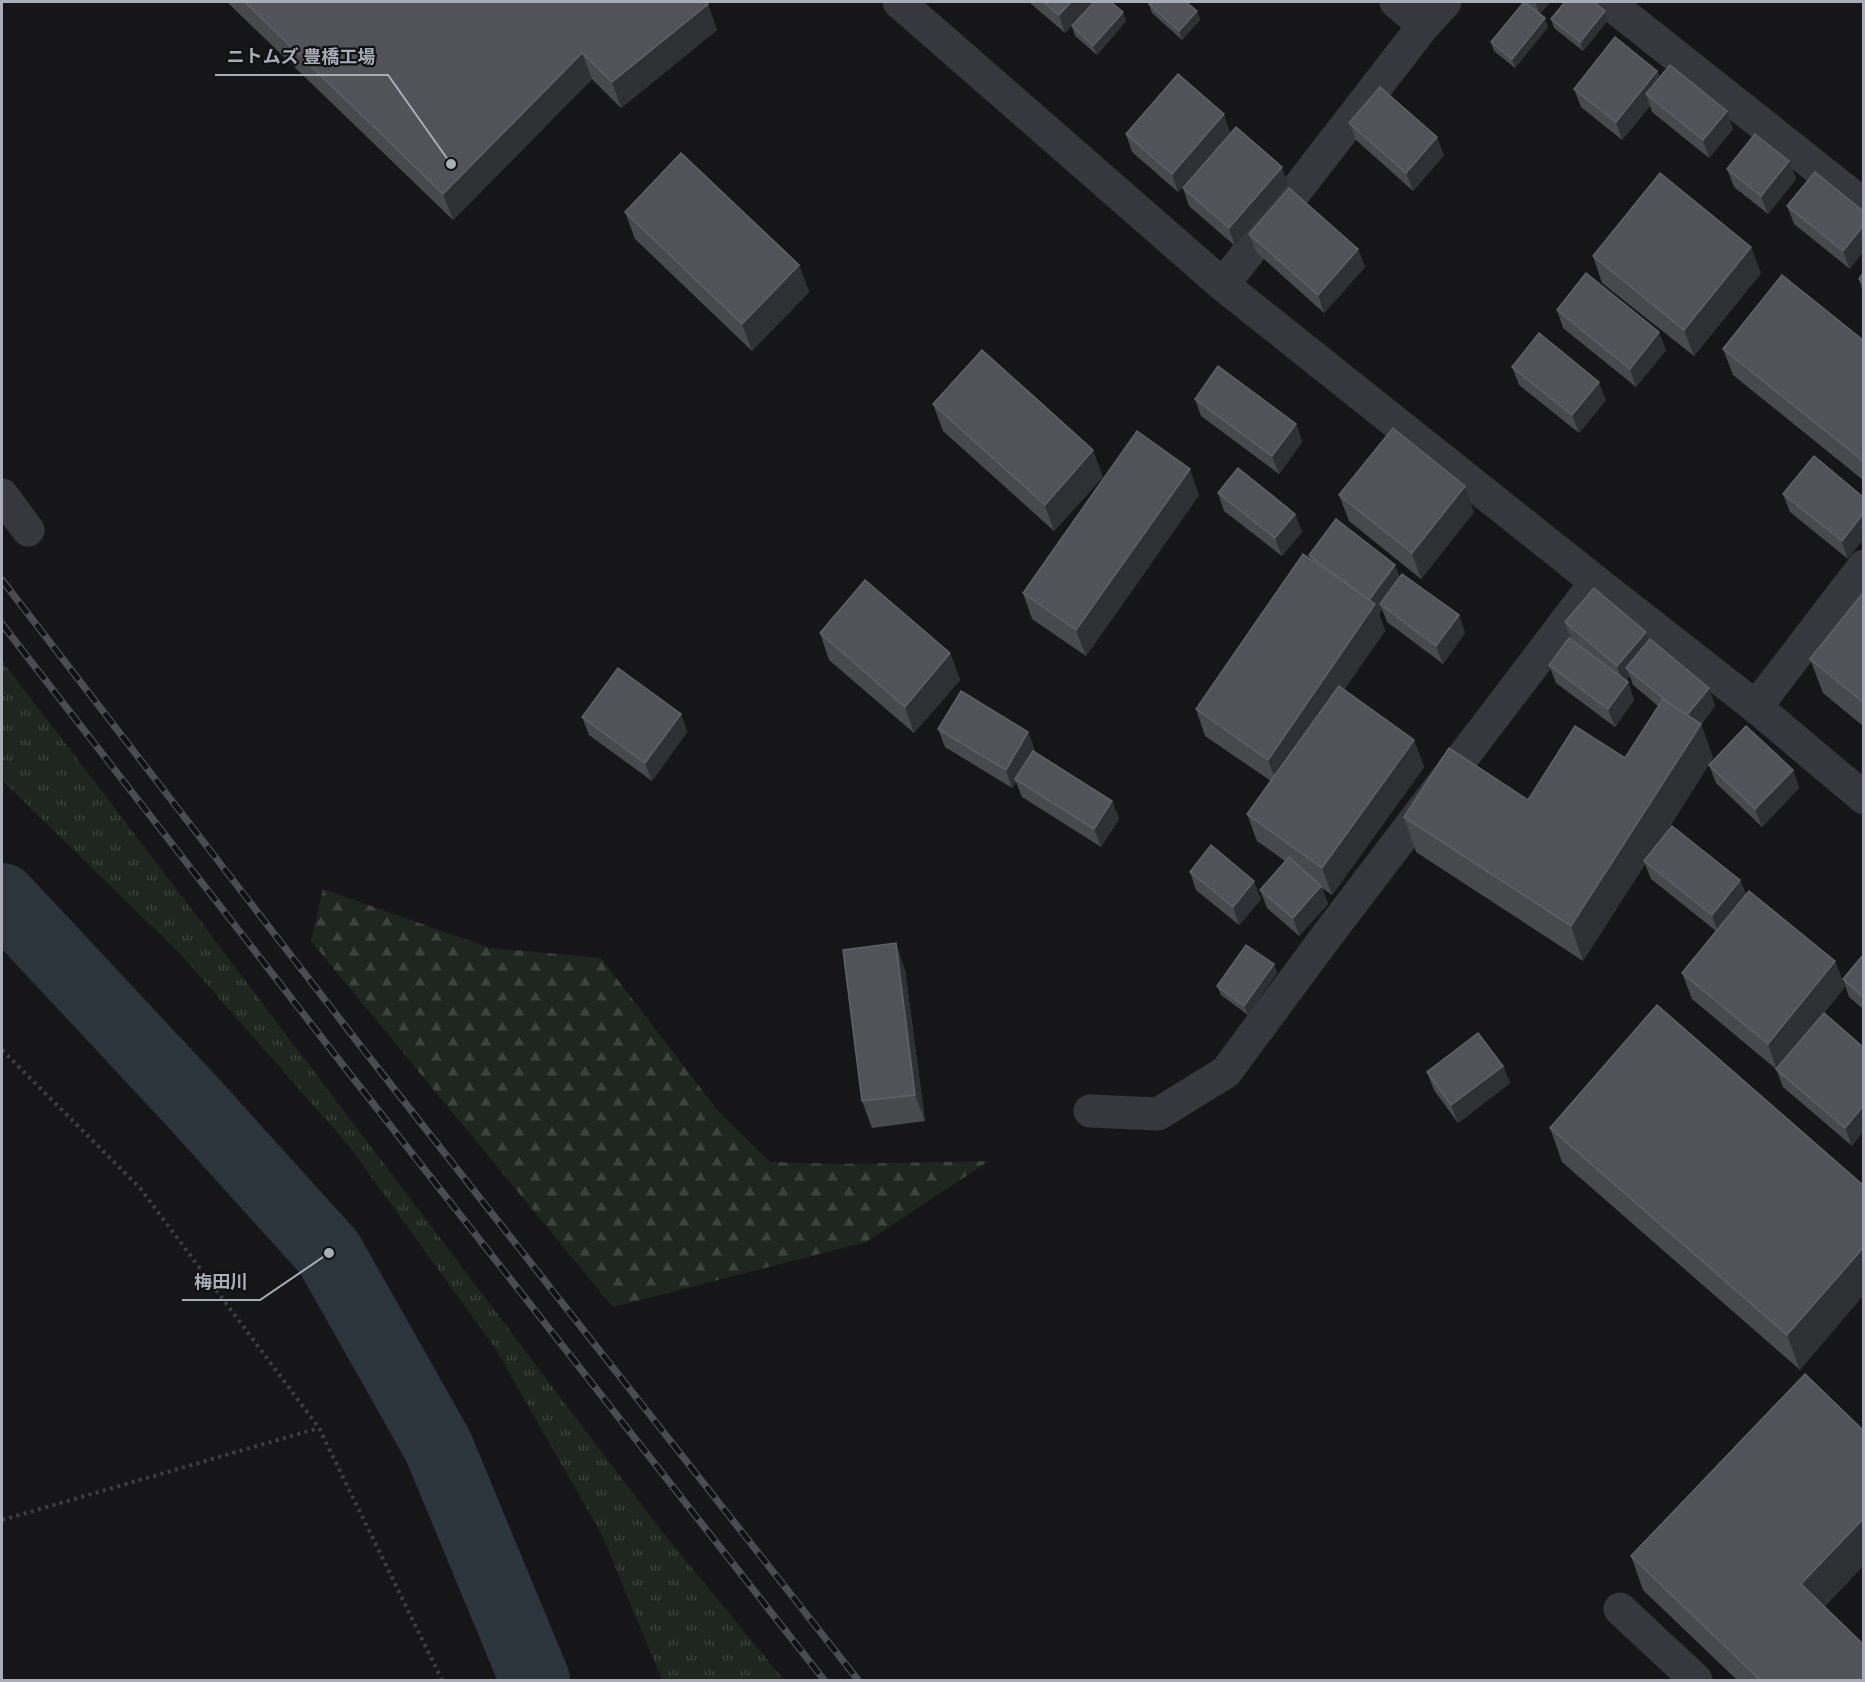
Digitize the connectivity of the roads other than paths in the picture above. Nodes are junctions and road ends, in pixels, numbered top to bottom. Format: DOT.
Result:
graph roads {
  1 [pos="899,2"];
  2 [pos="1396,2"];
  3 [pos="1608,2"];
  4 [pos="1434,13"];
  5 [pos="1863,205"];
  6 [pos="1223,285"];
  7 [pos="2,495"];
  8 [pos="28,530"];
  9 [pos="1863,566"];
  10 [pos="1596,582"];
  11 [pos="1756,707"];
  12 [pos="1863,798"];
  13 [pos="1090,1111"];
  14 [pos="1620,1609"];
  15 [pos="1696,1680"];
  1 -- 6 [label="street"];
  2 -- 4 [label="street"];
  3 -- 5 [label="street"];
  4 -- 6 [label="street"];
  6 -- 10 [label="street"];
  7 -- 8 [label="street"];
  9 -- 11 [label="street"];
  10 -- 11 [label="street"];
  10 -- 13 [label="street"];
  11 -- 12 [label="street"];
  14 -- 15 [label="street"];
}
